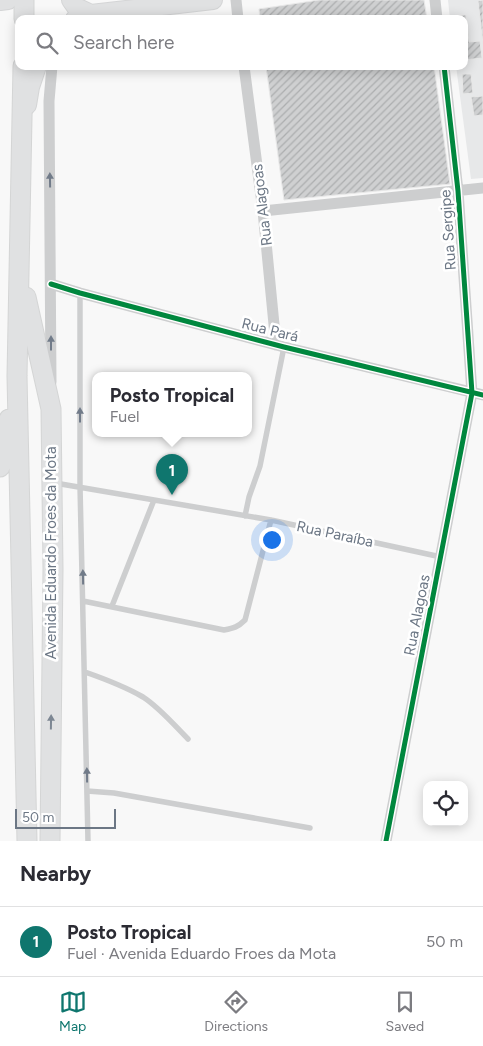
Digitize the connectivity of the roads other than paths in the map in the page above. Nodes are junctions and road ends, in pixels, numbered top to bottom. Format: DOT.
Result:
graph roads {
  1 [pos="8,0"];
  2 [pos="24,0"];
  3 [pos="70,0"];
  4 [pos="213,0"];
  5 [pos="236,0"];
  6 [pos="434,0"];
  7 [pos="0,1"];
  8 [pos="24,15"];
  9 [pos="82,15"];
  10 [pos="91,15"];
  11 [pos="238,15"];
  12 [pos="436,15"];
  13 [pos="23,70"];
  14 [pos="36,70"];
  15 [pos="52,70"];
  16 [pos="245,70"];
  17 [pos="444,70"];
  18 [pos="22,128"];
  19 [pos="483,188"];
  20 [pos="458,191"];
  21 [pos="263,212"];
  22 [pos="20,269"];
  23 [pos="52,284"];
  24 [pos="80,293"];
  25 [pos="280,346"];
  26 [pos="17,376"];
  27 [pos="478,394"];
  28 [pos="51,409"];
  29 [pos="0,467"];
  30 [pos="52,483"];
  31 [pos="80,486"];
  32 [pos="154,500"];
  33 [pos="245,516"];
  34 [pos="271,520"];
  35 [pos="441,557"];
  36 [pos="83,601"];
  37 [pos="112,606"];
  38 [pos="85,672"];
  39 [pos="188,740"];
  40 [pos="87,791"];
  41 [pos="310,828"];
  42 [pos="50,839"];
  43 [pos="27,841"];
  44 [pos="88,841"];
  45 [pos="386,841"];
  1 -- 7 [label="main road"];
  2 -- 8 [label="highway"];
  3 -- 9 [label="main road"];
  4 -- 10 [label="main road"];
  5 -- 11 [label="street"];
  6 -- 12 [label="street"];
  13 -- 18 [label="highway, Avenida Eduardo Froes da Mota"];
  14 -- 18 [label="main road"];
  23 -- 15 [label="street, one-way"];
  16 -- 21 [label="street, Rua Alagoas"];
  17 -- 20 [label="street, Rua Sergipe"];
  18 -- 22 [label="highway, Avenida Eduardo Froes da Mota"];
  19 -- 20 [label="street"];
  20 -- 21 [label="street"];
  20 -- 27 [label="street, Rua Sergipe"];
  21 -- 25 [label="street, Rua Alagoas"];
  22 -- 26 [label="highway, Avenida Eduardo Froes da Mota"];
  22 -- 28 [label="highway, Avenida Eduardo Froes da Mota"];
  23 -- 24 [label="street, Rua Pará"];
  28 -- 23 [label="street, one-way"];
  24 -- 25 [label="street, Rua Pará"];
  31 -- 24 [label="lane, one-way"];
  25 -- 27 [label="street, Rua Pará"];
  25 -- 33 [label="lane"];
  26 -- 29 [label="highway"];
  26 -- 43 [label="highway, Avenida Eduardo Froes da Mota"];
  27 -- 35 [label="street, Rua Alagoas"];
  28 -- 30 [label="highway, Avenida Eduardo Froes da Mota"];
  30 -- 31 [label="lane, Rua Paraíba"];
  42 -- 30 [label="highway, Avenida Eduardo Froes da Mota, one-way"];
  31 -- 32 [label="lane, Rua Paraíba"];
  36 -- 31 [label="lane, one-way"];
  32 -- 33 [label="lane, Rua Paraíba"];
  32 -- 37 [label="lane"];
  33 -- 34 [label="lane, Rua Paraíba"];
  34 -- 35 [label="lane, Rua Paraíba"];
  34 -- 37 [label="lane"];
  35 -- 45 [label="street, Rua Alagoas"];
  36 -- 37 [label="lane"];
  36 -- 38 [label="lane"];
  38 -- 39 [label="lane"];
  40 -- 38 [label="lane, one-way"];
  40 -- 41 [label="lane"];
  40 -- 44 [label="lane"];
}
